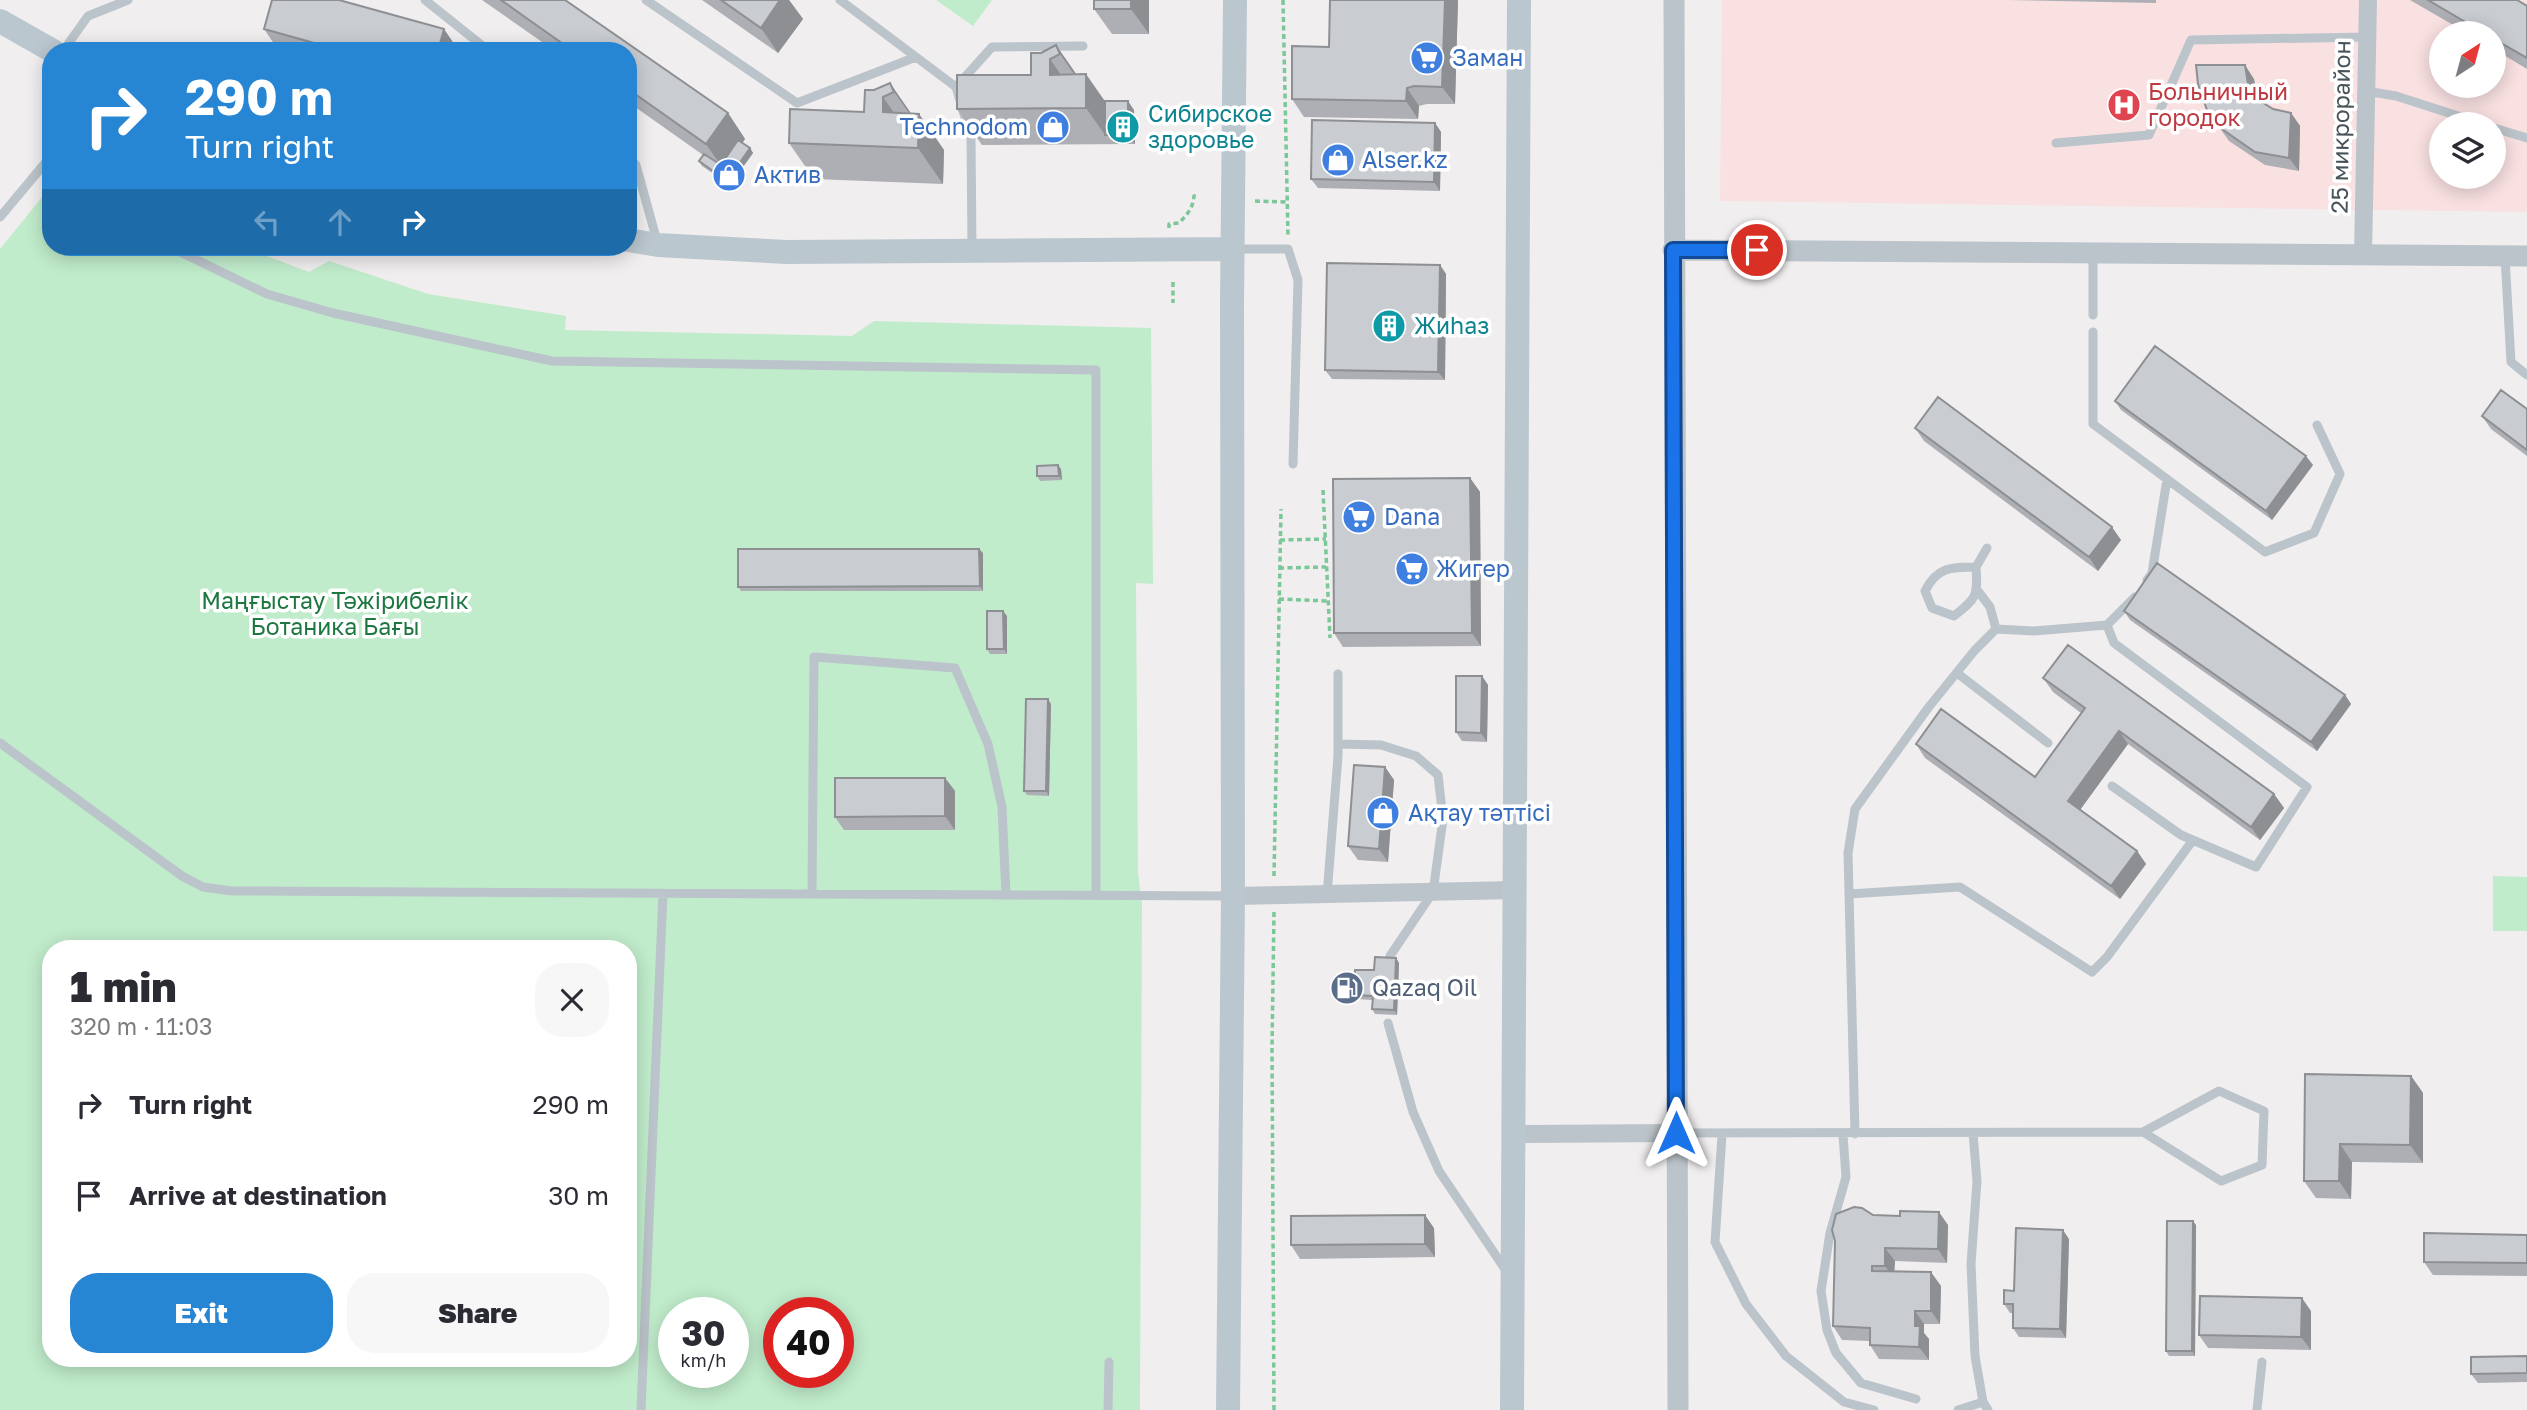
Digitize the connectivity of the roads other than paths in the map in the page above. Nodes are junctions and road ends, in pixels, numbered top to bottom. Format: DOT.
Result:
graph roads {
  1 [pos="128,0"];
  2 [pos="425,0"];
  3 [pos="646,0"];
  4 [pos="840,0"];
  5 [pos="1235,0"];
  6 [pos="1519,0"];
  7 [pos="1674,0"];
  8 [pos="2368,0"];
  9 [pos="0,21"];
  10 [pos="2367,37"];
  11 [pos="69,42"];
  12 [pos="478,42"];
  13 [pos="42,45"];
  14 [pos="1083,46"];
  15 [pos="916,57"];
  16 [pos="956,87"];
  17 [pos="2366,91"];
  18 [pos="2446,112"];
  19 [pos="2506,132"];
  20 [pos="2527,138"];
  21 [pos="2056,143"];
  22 [pos="42,167"];
  23 [pos="637,168"];
  24 [pos="0,217"];
  25 [pos="637,241"];
  26 [pos="659,244"];
  27 [pos="1232,249"];
  28 [pos="1673,250"];
  29 [pos="972,251"];
  30 [pos="2093,253"];
  31 [pos="2505,255"];
  32 [pos="189,256"];
  33 [pos="2363,256"];
  34 [pos="2527,256"];
  35 [pos="2093,315"];
  36 [pos="2093,332"];
  37 [pos="2527,374"];
  38 [pos="2317,425"];
  39 [pos="1293,464"];
  40 [pos="2167,479"];
  41 [pos="1987,548"];
  42 [pos="1976,566"];
  43 [pos="1978,591"];
  44 [pos="2107,625"];
  45 [pos="1996,629"];
  46 [pos="1956,673"];
  47 [pos="1338,674"];
  48 [pos="0,743"];
  49 [pos="2048,743"];
  50 [pos="1338,744"];
  51 [pos="2112,786"];
  52 [pos="2193,840"];
  53 [pos="1515,890"];
  54 [pos="1433,892"];
  55 [pos="663,893"];
  56 [pos="812,894"];
  57 [pos="1849,894"];
  58 [pos="1006,895"];
  59 [pos="1096,895"];
  60 [pos="1327,895"];
  61 [pos="1233,896"];
  62 [pos="1390,956"];
  63 [pos="1388,1023"];
  64 [pos="2143,1132"];
  65 [pos="1514,1133"];
  66 [pos="1676,1133"];
  67 [pos="1973,1133"];
  68 [pos="1856,1134"];
  69 [pos="1722,1135"];
  70 [pos="1843,1135"];
  71 [pos="1512,1279"];
  72 [pos="1109,1362"];
  73 [pos="2262,1362"];
  74 [pos="1916,1399"];
  75 [pos="1986,1406"];
  76 [pos="641,1410"];
  77 [pos="1108,1410"];
  78 [pos="1228,1410"];
  79 [pos="1512,1410"];
  80 [pos="1678,1410"];
  81 [pos="1874,1410"];
  82 [pos="1958,1410"];
  83 [pos="2257,1410"];
  1 -- 11 [label="lane"];
  2 -- 12 [label="lane"];
  3 -- 15 [label="lane"];
  4 -- 15 [label="lane"];
  5 -- 27 [label="main road"];
  6 -- 53 [label="main road"];
  7 -- 28 [label="street"];
  8 -- 10 [label="street, 25 микрорайон"];
  9 -- 13 [label="main road"];
  10 -- 17 [label="street, 25 микрорайон"];
  10 -- 21 [label="lane"];
  14 -- 16 [label="lane"];
  15 -- 16 [label="lane"];
  16 -- 29 [label="lane"];
  17 -- 18 [label="lane"];
  17 -- 33 [label="street, 25 микрорайон"];
  19 -- 20 [label="lane"];
  22 -- 24 [label="lane"];
  23 -- 26 [label="lane"];
  25 -- 26 [label="main road"];
  26 -- 29 [label="main road"];
  27 -- 29 [label="main road"];
  27 -- 39 [label="lane"];
  27 -- 61 [label="main road"];
  28 -- 30 [label="street"];
  28 -- 66 [label="street"];
  30 -- 33 [label="street"];
  30 -- 35 [label="lane"];
  31 -- 33 [label="street"];
  31 -- 34 [label="street"];
  31 -- 37 [label="lane"];
  32 -- 59 [label="lane"];
  36 -- 40 [label="lane"];
  38 -- 40 [label="lane"];
  40 -- 44 [label="lane"];
  41 -- 42 [label="lane"];
  42 -- 43 [label="lane"];
  42 -- 43 [label="lane"];
  43 -- 45 [label="lane"];
  44 -- 45 [label="lane"];
  44 -- 52 [label="lane"];
  45 -- 46 [label="lane"];
  46 -- 49 [label="lane"];
  46 -- 57 [label="lane"];
  47 -- 50 [label="lane"];
  48 -- 55 [label="lane"];
  50 -- 54 [label="lane"];
  50 -- 60 [label="lane"];
  51 -- 52 [label="lane"];
  52 -- 57 [label="lane"];
  53 -- 54 [label="street"];
  53 -- 65 [label="main road"];
  54 -- 60 [label="street"];
  54 -- 62 [label="lane"];
  55 -- 56 [label="lane"];
  55 -- 76 [label="lane"];
  56 -- 58 [label="lane"];
  56 -- 58 [label="lane"];
  57 -- 68 [label="lane"];
  58 -- 59 [label="lane"];
  59 -- 61 [label="lane"];
  60 -- 61 [label="street"];
  61 -- 78 [label="main road"];
  63 -- 71 [label="lane"];
  64 -- 64 [label="lane"];
  64 -- 67 [label="lane"];
  65 -- 66 [label="street"];
  65 -- 71 [label="main road"];
  66 -- 69 [label="lane"];
  66 -- 80 [label="street"];
  67 -- 68 [label="lane"];
  67 -- 75 [label="lane"];
  68 -- 70 [label="lane"];
  69 -- 70 [label="lane"];
  69 -- 81 [label="lane"];
  70 -- 74 [label="lane"];
  71 -- 79 [label="main road"];
  72 -- 77 [label="lane"];
  73 -- 83 [label="lane"];
  75 -- 82 [label="lane"];
}
